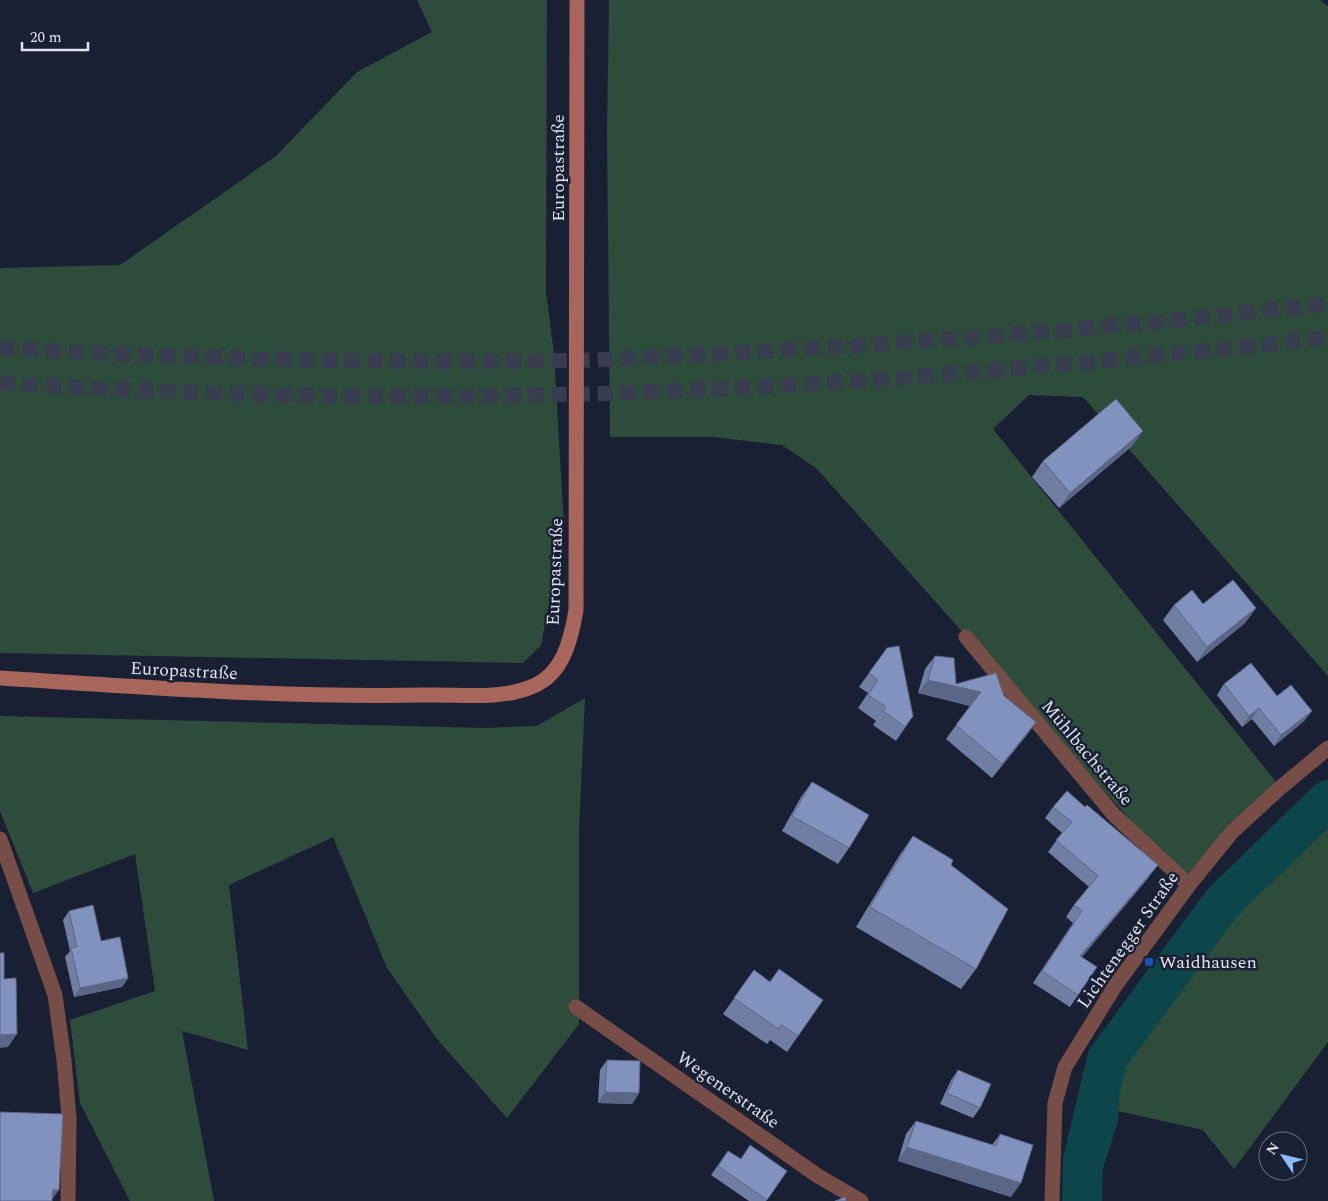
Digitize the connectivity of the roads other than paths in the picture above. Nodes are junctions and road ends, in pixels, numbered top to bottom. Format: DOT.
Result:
graph roads {
  1 [pos="577,0"];
  2 [pos="966,637"];
  3 [pos="0,678"];
  4 [pos="1328,748"];
  5 [pos="0,839"];
  6 [pos="1189,885"];
  7 [pos="576,1007"];
  8 [pos="68,1201"];
  9 [pos="861,1201"];
  10 [pos="1052,1201"];
  1 -- 3 [label="street, Europastraße"];
  2 -- 6 [label="street, Mühlbachstraße"];
  4 -- 6 [label="street, Lichtenegger Straße"];
  5 -- 8 [label="street"];
  6 -- 10 [label="street, Lichtenegger Straße"];
  7 -- 9 [label="street, Wegenerstraße"];
}
